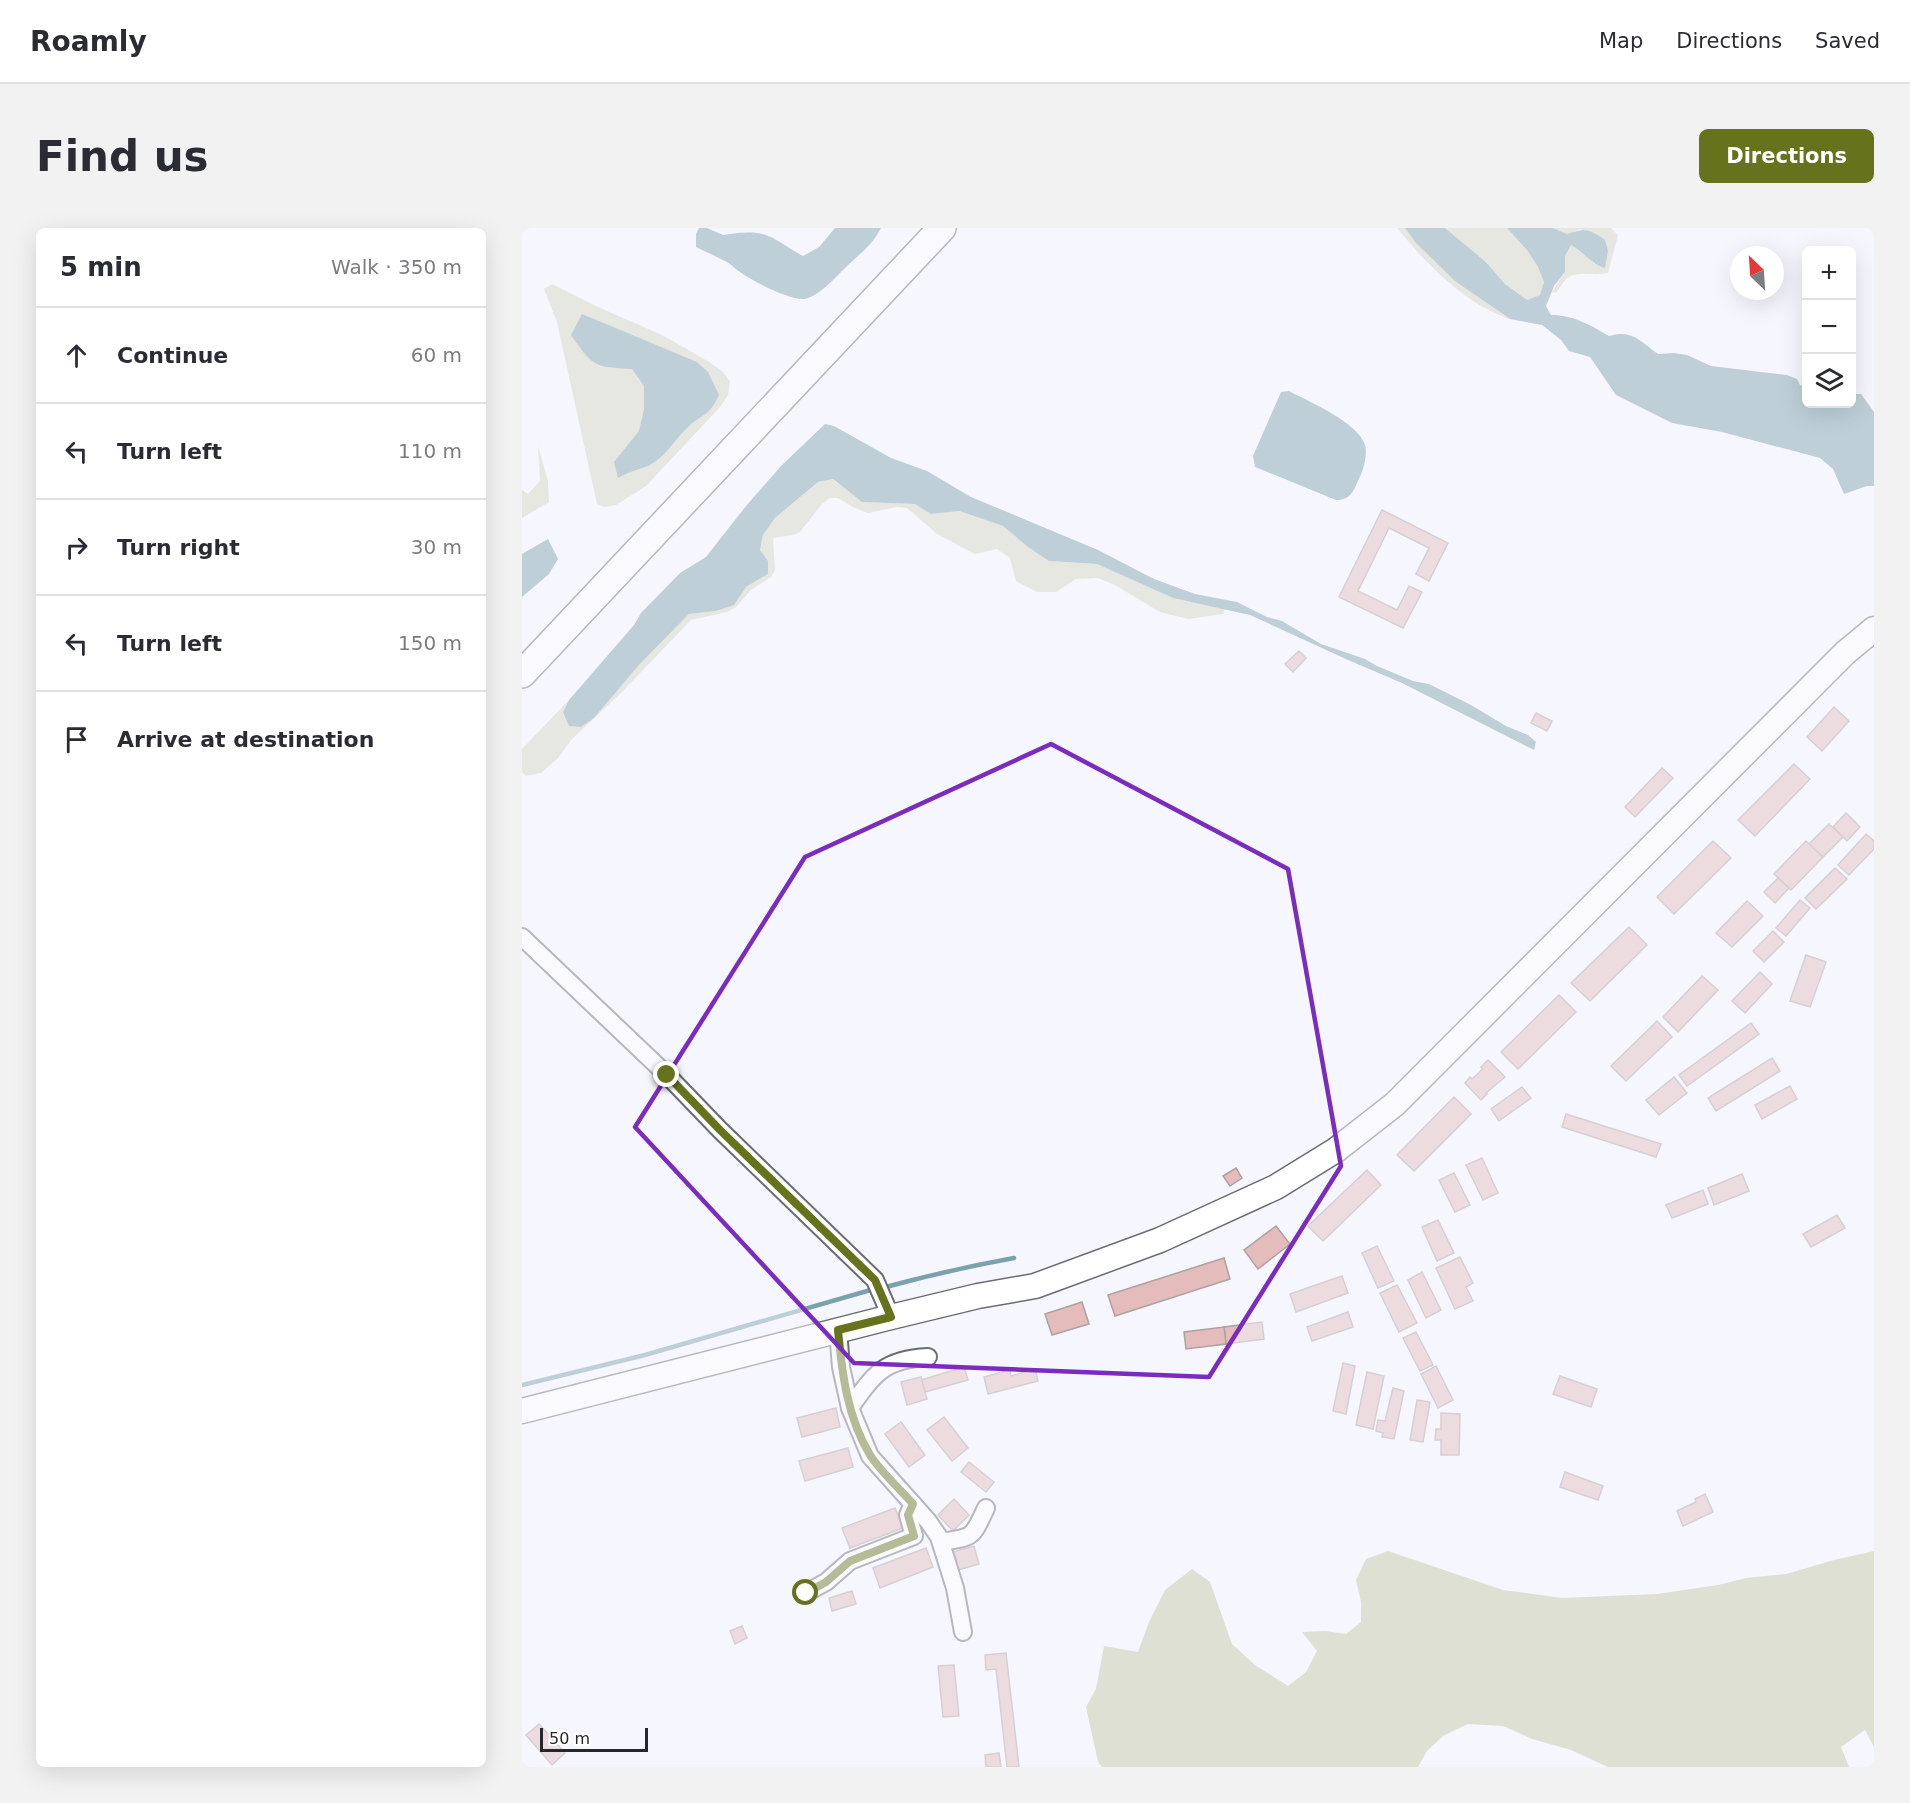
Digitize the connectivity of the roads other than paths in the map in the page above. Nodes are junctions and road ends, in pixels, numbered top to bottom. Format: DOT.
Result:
graph roads {
  1 [pos="942,228"];
  2 [pos="1874,629"];
  3 [pos="522,674"];
  4 [pos="522,937"];
  5 [pos="891,1317"];
  6 [pos="838,1330"];
  7 [pos="928,1357"];
  8 [pos="850,1408"];
  9 [pos="522,1411"];
  10 [pos="913,1504"];
  11 [pos="986,1508"];
  12 [pos="941,1542"];
  13 [pos="806,1593"];
  14 [pos="963,1632"];
  1 -- 3 [label="main road"];
  2 -- 5 [label="main road"];
  4 -- 5 [label="street"];
  5 -- 6 [label="main road"];
  6 -- 8 [label="street"];
  6 -- 9 [label="main road"];
  7 -- 8 [label="street"];
  8 -- 10 [label="street"];
  10 -- 12 [label="street"];
  10 -- 13 [label="street"];
  11 -- 12 [label="street"];
  12 -- 14 [label="street"];
}
